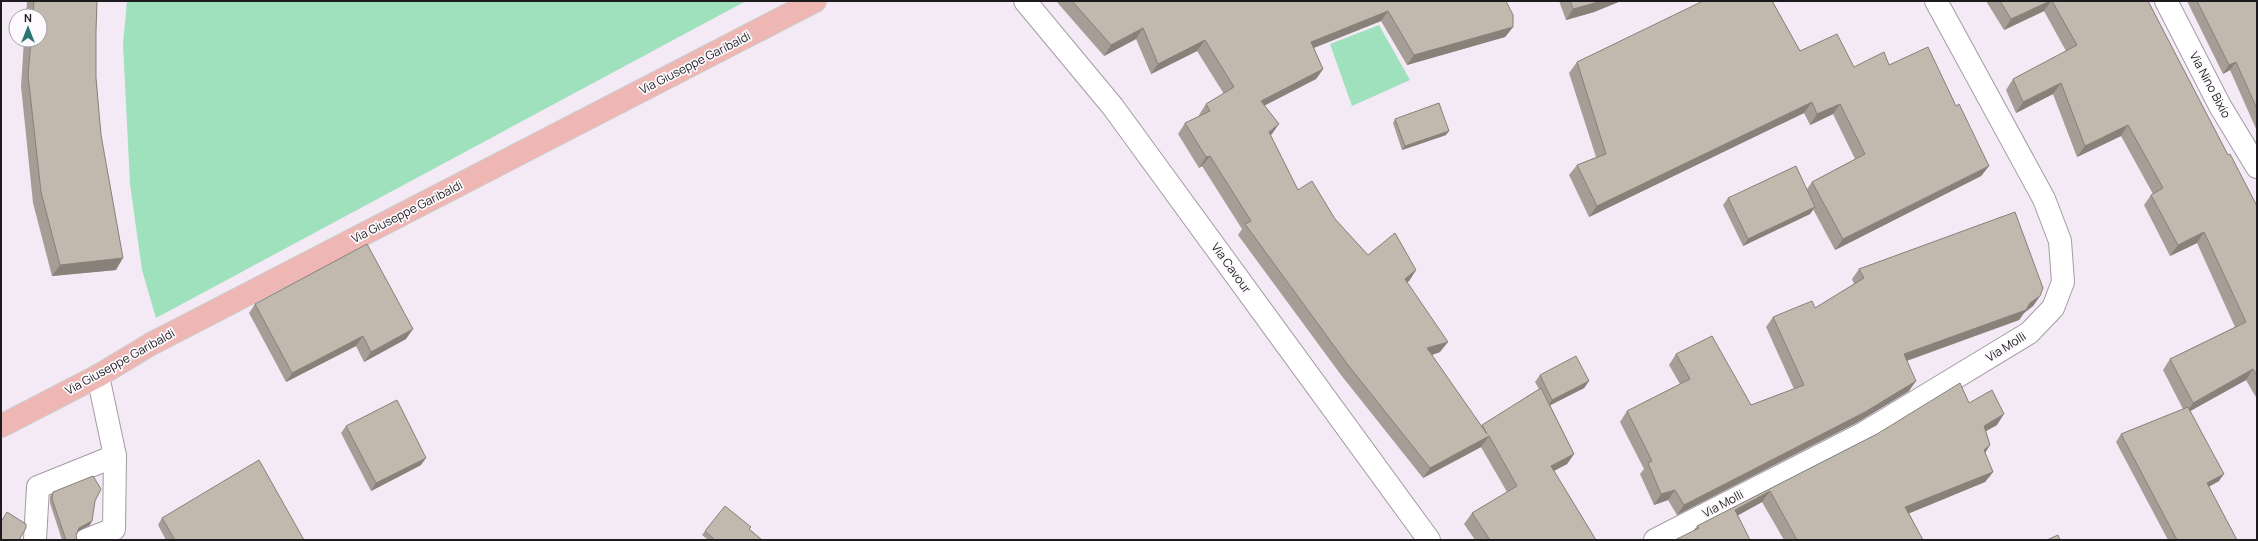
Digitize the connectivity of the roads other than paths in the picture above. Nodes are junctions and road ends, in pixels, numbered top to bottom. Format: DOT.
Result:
graph roads {
  1 [pos="815,1"];
  2 [pos="1025,1"];
  3 [pos="1936,1"];
  4 [pos="2166,1"];
  5 [pos="2257,167"];
  6 [pos="98,376"];
  7 [pos="1,426"];
  8 [pos="115,456"];
  9 [pos="35,540"];
  10 [pos="86,540"];
  11 [pos="1429,540"];
  12 [pos="1655,540"];
  1 -- 6 [label="main road, Via Giuseppe Garibaldi"];
  2 -- 11 [label="street, Via Cavour"];
  3 -- 12 [label="street, Via Molli"];
  4 -- 5 [label="street, Via Nino Bixio"];
  6 -- 7 [label="main road, Via Giuseppe Garibaldi"];
  6 -- 8 [label="street"];
  8 -- 9 [label="street"];
  8 -- 10 [label="street"];
}
